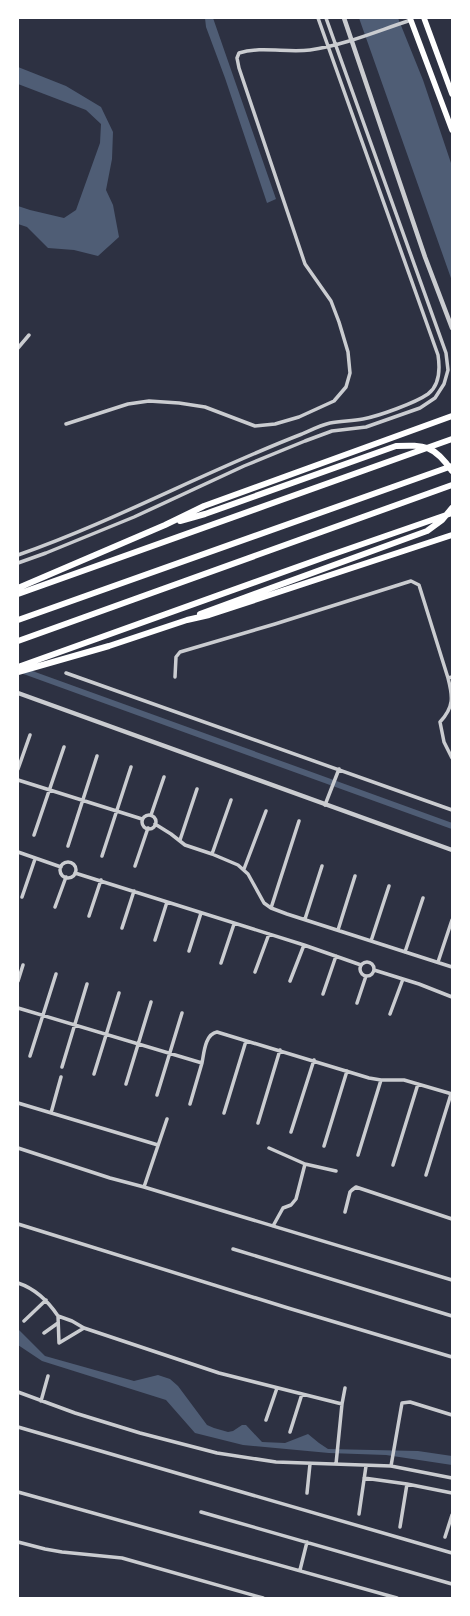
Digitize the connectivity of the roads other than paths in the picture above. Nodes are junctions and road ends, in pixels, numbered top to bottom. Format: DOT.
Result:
graph roads {
  1 [pos="318,18"];
  2 [pos="326,18"];
  3 [pos="344,18"];
  4 [pos="424,18"];
  5 [pos="411,19"];
  6 [pos="352,40"];
  7 [pos="336,46"];
  8 [pos="328,47"];
  9 [pos="452,94"];
  10 [pos="452,130"];
  11 [pos="452,328"];
  12 [pos="28,335"];
  13 [pos="18,348"];
  14 [pos="452,416"];
  15 [pos="66,424"];
  16 [pos="302,434"];
  17 [pos="452,439"];
  18 [pos="305,441"];
  19 [pos="452,466"];
  20 [pos="452,471"];
  21 [pos="452,485"];
  22 [pos="180,486"];
  23 [pos="184,494"];
  24 [pos="452,508"];
  25 [pos="452,513"];
  26 [pos="165,525"];
  27 [pos="452,535"];
  28 [pos="18,555"];
  29 [pos="18,563"];
  30 [pos="18,588"];
  31 [pos="18,594"];
  32 [pos="18,620"];
  33 [pos="186,620"];
  34 [pos="18,641"];
  35 [pos="18,667"];
  36 [pos="18,672"];
  37 [pos="66,673"];
  38 [pos="175,677"];
  39 [pos="450,677"];
  40 [pos="18,692"];
  41 [pos="30,735"];
  42 [pos="64,747"];
  43 [pos="97,756"];
  44 [pos="452,758"];
  45 [pos="131,767"];
  46 [pos="18,769"];
  47 [pos="339,769"];
  48 [pos="164,777"];
  49 [pos="18,780"];
  50 [pos="197,789"];
  51 [pos="49,790"];
  52 [pos="83,800"];
  53 [pos="231,800"];
  54 [pos="325,803"];
  55 [pos="266,810"];
  56 [pos="452,810"];
  57 [pos="116,811"];
  58 [pos="151,815"];
  59 [pos="142,819"];
  60 [pos="299,821"];
  61 [pos="155,824"];
  62 [pos="148,828"];
  63 [pos="34,835"];
  64 [pos="180,840"];
  65 [pos="68,846"];
  66 [pos="452,850"];
  67 [pos="18,852"];
  68 [pos="212,854"];
  69 [pos="102,856"];
  70 [pos="35,859"];
  71 [pos="135,866"];
  72 [pos="322,866"];
  73 [pos="61,867"];
  74 [pos="244,869"];
  75 [pos="75,873"];
  76 [pos="355,876"];
  77 [pos="66,877"];
  78 [pos="101,880"];
  79 [pos="389,886"];
  80 [pos="134,891"];
  81 [pos="22,896"];
  82 [pos="422,898"];
  83 [pos="167,902"];
  84 [pos="55,907"];
  85 [pos="271,908"];
  86 [pos="201,913"];
  87 [pos="89,916"];
  88 [pos="305,919"];
  89 [pos="452,920"];
  90 [pos="234,924"];
  91 [pos="122,928"];
  92 [pos="338,930"];
  93 [pos="269,934"];
  94 [pos="155,940"];
  95 [pos="371,941"];
  96 [pos="304,945"];
  97 [pos="189,951"];
  98 [pos="405,952"];
  99 [pos="336,956"];
  100 [pos="221,962"];
  101 [pos="438,962"];
  102 [pos="23,965"];
  103 [pos="361,965"];
  104 [pos="452,967"];
  105 [pos="374,970"];
  106 [pos="255,972"];
  107 [pos="56,974"];
  108 [pos="366,976"];
  109 [pos="403,979"];
  110 [pos="18,981"];
  111 [pos="290,981"];
  112 [pos="87,984"];
  113 [pos="119,993"];
  114 [pos="323,994"];
  115 [pos="452,998"];
  116 [pos="151,1002"];
  117 [pos="356,1003"];
  118 [pos="18,1008"];
  119 [pos="182,1013"];
  120 [pos="390,1014"];
  121 [pos="43,1016"];
  122 [pos="74,1025"];
  123 [pos="106,1034"];
  124 [pos="246,1041"];
  125 [pos="138,1044"];
  126 [pos="280,1050"];
  127 [pos="170,1054"];
  128 [pos="30,1056"];
  129 [pos="314,1060"];
  130 [pos="202,1063"];
  131 [pos="62,1066"];
  132 [pos="347,1071"];
  133 [pos="94,1074"];
  134 [pos="61,1077"];
  135 [pos="381,1080"];
  136 [pos="126,1084"];
  137 [pos="418,1084"];
  138 [pos="452,1094"];
  139 [pos="158,1095"];
  140 [pos="18,1103"];
  141 [pos="190,1104"];
  142 [pos="51,1113"];
  143 [pos="224,1113"];
  144 [pos="167,1119"];
  145 [pos="258,1123"];
  146 [pos="291,1132"];
  147 [pos="158,1145"];
  148 [pos="324,1146"];
  149 [pos="18,1148"];
  150 [pos="268,1148"];
  151 [pos="358,1154"];
  152 [pos="305,1164"];
  153 [pos="393,1165"];
  154 [pos="336,1171"];
  155 [pos="426,1175"];
  156 [pos="144,1187"];
  157 [pos="345,1212"];
  158 [pos="452,1219"];
  159 [pos="18,1224"];
  160 [pos="273,1226"];
  161 [pos="233,1249"];
  162 [pos="452,1280"];
  163 [pos="18,1283"];
  164 [pos="46,1300"];
  165 [pos="58,1316"];
  166 [pos="452,1316"];
  167 [pos="24,1321"];
  168 [pos="58,1322"];
  169 [pos="84,1328"];
  170 [pos="44,1333"];
  171 [pos="452,1357"];
  172 [pos="48,1376"];
  173 [pos="277,1388"];
  174 [pos="346,1388"];
  175 [pos="18,1392"];
  176 [pos="302,1394"];
  177 [pos="41,1401"];
  178 [pos="342,1404"];
  179 [pos="452,1415"];
  180 [pos="266,1420"];
  181 [pos="18,1427"];
  182 [pos="290,1432"];
  183 [pos="310,1464"];
  184 [pos="336,1464"];
  185 [pos="366,1466"];
  186 [pos="391,1466"];
  187 [pos="364,1478"];
  188 [pos="452,1478"];
  189 [pos="407,1484"];
  190 [pos="18,1492"];
  191 [pos="307,1493"];
  192 [pos="452,1493"];
  193 [pos="201,1512"];
  194 [pos="359,1514"];
  195 [pos="452,1515"];
  196 [pos="400,1527"];
  197 [pos="445,1537"];
  198 [pos="18,1542"];
  199 [pos="307,1542"];
  200 [pos="452,1554"];
  201 [pos="300,1570"];
  202 [pos="452,1584"];
  203 [pos="263,1598"];
  204 [pos="397,1598"];
  1 -- 8 [label="street"];
  2 -- 7 [label="street"];
  3 -- 6 [label="street"];
  4 -- 9 [label="main road"];
  5 -- 6 [label="street"];
  5 -- 10 [label="main road"];
  6 -- 7 [label="street"];
  6 -- 11 [label="street"];
  7 -- 8 [label="street"];
  7 -- 18 [label="street"];
  8 -- 15 [label="street"];
  8 -- 16 [label="street"];
  12 -- 13 [label="street"];
  14 -- 26 [label="highway"];
  16 -- 18 [label="street"];
  16 -- 22 [label="street"];
  17 -- 31 [label="highway"];
  18 -- 23 [label="street"];
  19 -- 32 [label="highway"];
  20 -- 26 [label="highway"];
  21 -- 34 [label="highway"];
  22 -- 23 [label="street"];
  22 -- 28 [label="street"];
  23 -- 29 [label="street"];
  24 -- 33 [label="highway"];
  25 -- 35 [label="highway"];
  26 -- 30 [label="highway"];
  27 -- 33 [label="highway"];
  33 -- 36 [label="highway"];
  37 -- 47 [label="street"];
  38 -- 39 [label="street"];
  39 -- 44 [label="street"];
  40 -- 54 [label="street"];
  41 -- 46 [label="street"];
  42 -- 51 [label="street"];
  43 -- 52 [label="street"];
  45 -- 57 [label="street"];
  47 -- 54 [label="street"];
  47 -- 56 [label="street"];
  48 -- 58 [label="street"];
  49 -- 51 [label="street"];
  50 -- 64 [label="street"];
  51 -- 52 [label="street"];
  51 -- 63 [label="street"];
  52 -- 57 [label="street"];
  52 -- 65 [label="street"];
  53 -- 68 [label="street"];
  54 -- 66 [label="street"];
  55 -- 74 [label="street"];
  57 -- 59 [label="street"];
  57 -- 69 [label="street"];
  58 -- 59 [label="street"];
  58 -- 61 [label="street"];
  59 -- 62 [label="street"];
  60 -- 85 [label="street"];
  61 -- 62 [label="street"];
  61 -- 64 [label="street"];
  62 -- 71 [label="street"];
  64 -- 68 [label="street"];
  67 -- 70 [label="street"];
  68 -- 74 [label="street"];
  70 -- 73 [label="street"];
  70 -- 81 [label="street"];
  72 -- 88 [label="street"];
  73 -- 75 [label="street"];
  73 -- 77 [label="street"];
  74 -- 85 [label="street"];
  75 -- 77 [label="street"];
  75 -- 78 [label="street"];
  76 -- 92 [label="street"];
  77 -- 84 [label="street"];
  78 -- 80 [label="street"];
  78 -- 87 [label="street"];
  79 -- 95 [label="street"];
  80 -- 83 [label="street"];
  80 -- 91 [label="street"];
  82 -- 98 [label="street"];
  83 -- 86 [label="street"];
  83 -- 94 [label="street"];
  85 -- 88 [label="street"];
  86 -- 90 [label="street"];
  86 -- 97 [label="street"];
  88 -- 92 [label="street"];
  89 -- 101 [label="street"];
  90 -- 93 [label="street"];
  90 -- 100 [label="street"];
  92 -- 95 [label="street"];
  93 -- 96 [label="street"];
  93 -- 106 [label="street"];
  95 -- 98 [label="street"];
  96 -- 99 [label="street"];
  96 -- 111 [label="street"];
  98 -- 101 [label="street"];
  99 -- 103 [label="street"];
  99 -- 114 [label="street"];
  101 -- 104 [label="street"];
  102 -- 110 [label="street"];
  103 -- 105 [label="street"];
  103 -- 108 [label="street"];
  105 -- 108 [label="street"];
  105 -- 109 [label="street"];
  107 -- 121 [label="street"];
  108 -- 117 [label="street"];
  109 -- 115 [label="street"];
  109 -- 120 [label="street"];
  112 -- 122 [label="street"];
  113 -- 123 [label="street"];
  116 -- 125 [label="street"];
  118 -- 121 [label="street"];
  119 -- 127 [label="street"];
  121 -- 122 [label="street"];
  121 -- 128 [label="street"];
  122 -- 123 [label="street"];
  122 -- 131 [label="street"];
  123 -- 125 [label="street"];
  123 -- 133 [label="street"];
  124 -- 126 [label="street"];
  124 -- 130 [label="street"];
  124 -- 143 [label="street"];
  125 -- 127 [label="street"];
  125 -- 136 [label="street"];
  126 -- 129 [label="street"];
  126 -- 145 [label="street"];
  127 -- 130 [label="street"];
  127 -- 139 [label="street"];
  129 -- 132 [label="street"];
  129 -- 146 [label="street"];
  130 -- 141 [label="street"];
  132 -- 135 [label="street"];
  132 -- 148 [label="street"];
  134 -- 142 [label="street"];
  135 -- 137 [label="street"];
  135 -- 151 [label="street"];
  137 -- 138 [label="street"];
  137 -- 153 [label="street"];
  138 -- 155 [label="street"];
  140 -- 142 [label="street"];
  142 -- 147 [label="street"];
  144 -- 147 [label="street"];
  147 -- 156 [label="street"];
  149 -- 156 [label="street"];
  150 -- 152 [label="street"];
  152 -- 154 [label="street"];
  152 -- 160 [label="street"];
  156 -- 160 [label="street"];
  157 -- 158 [label="street"];
  159 -- 171 [label="street"];
  160 -- 162 [label="street"];
  161 -- 166 [label="street"];
  163 -- 164 [label="street"];
  164 -- 165 [label="street"];
  164 -- 167 [label="street"];
  165 -- 168 [label="street"];
  165 -- 169 [label="street"];
  168 -- 169 [label="street"];
  168 -- 170 [label="street"];
  169 -- 173 [label="street"];
  172 -- 177 [label="street"];
  173 -- 176 [label="street"];
  173 -- 180 [label="street"];
  174 -- 178 [label="street"];
  175 -- 177 [label="street"];
  176 -- 178 [label="street"];
  176 -- 182 [label="street"];
  177 -- 183 [label="street"];
  178 -- 184 [label="street"];
  179 -- 186 [label="street"];
  181 -- 200 [label="street"];
  183 -- 184 [label="street"];
  183 -- 191 [label="street"];
  184 -- 185 [label="street"];
  185 -- 186 [label="street"];
  185 -- 187 [label="street"];
  186 -- 188 [label="street"];
  187 -- 189 [label="street"];
  187 -- 194 [label="street"];
  189 -- 192 [label="street"];
  189 -- 196 [label="street"];
  190 -- 201 [label="street"];
  193 -- 199 [label="street"];
  195 -- 197 [label="street"];
  198 -- 203 [label="street"];
  199 -- 201 [label="street"];
  199 -- 202 [label="street"];
  201 -- 204 [label="street"];
}
